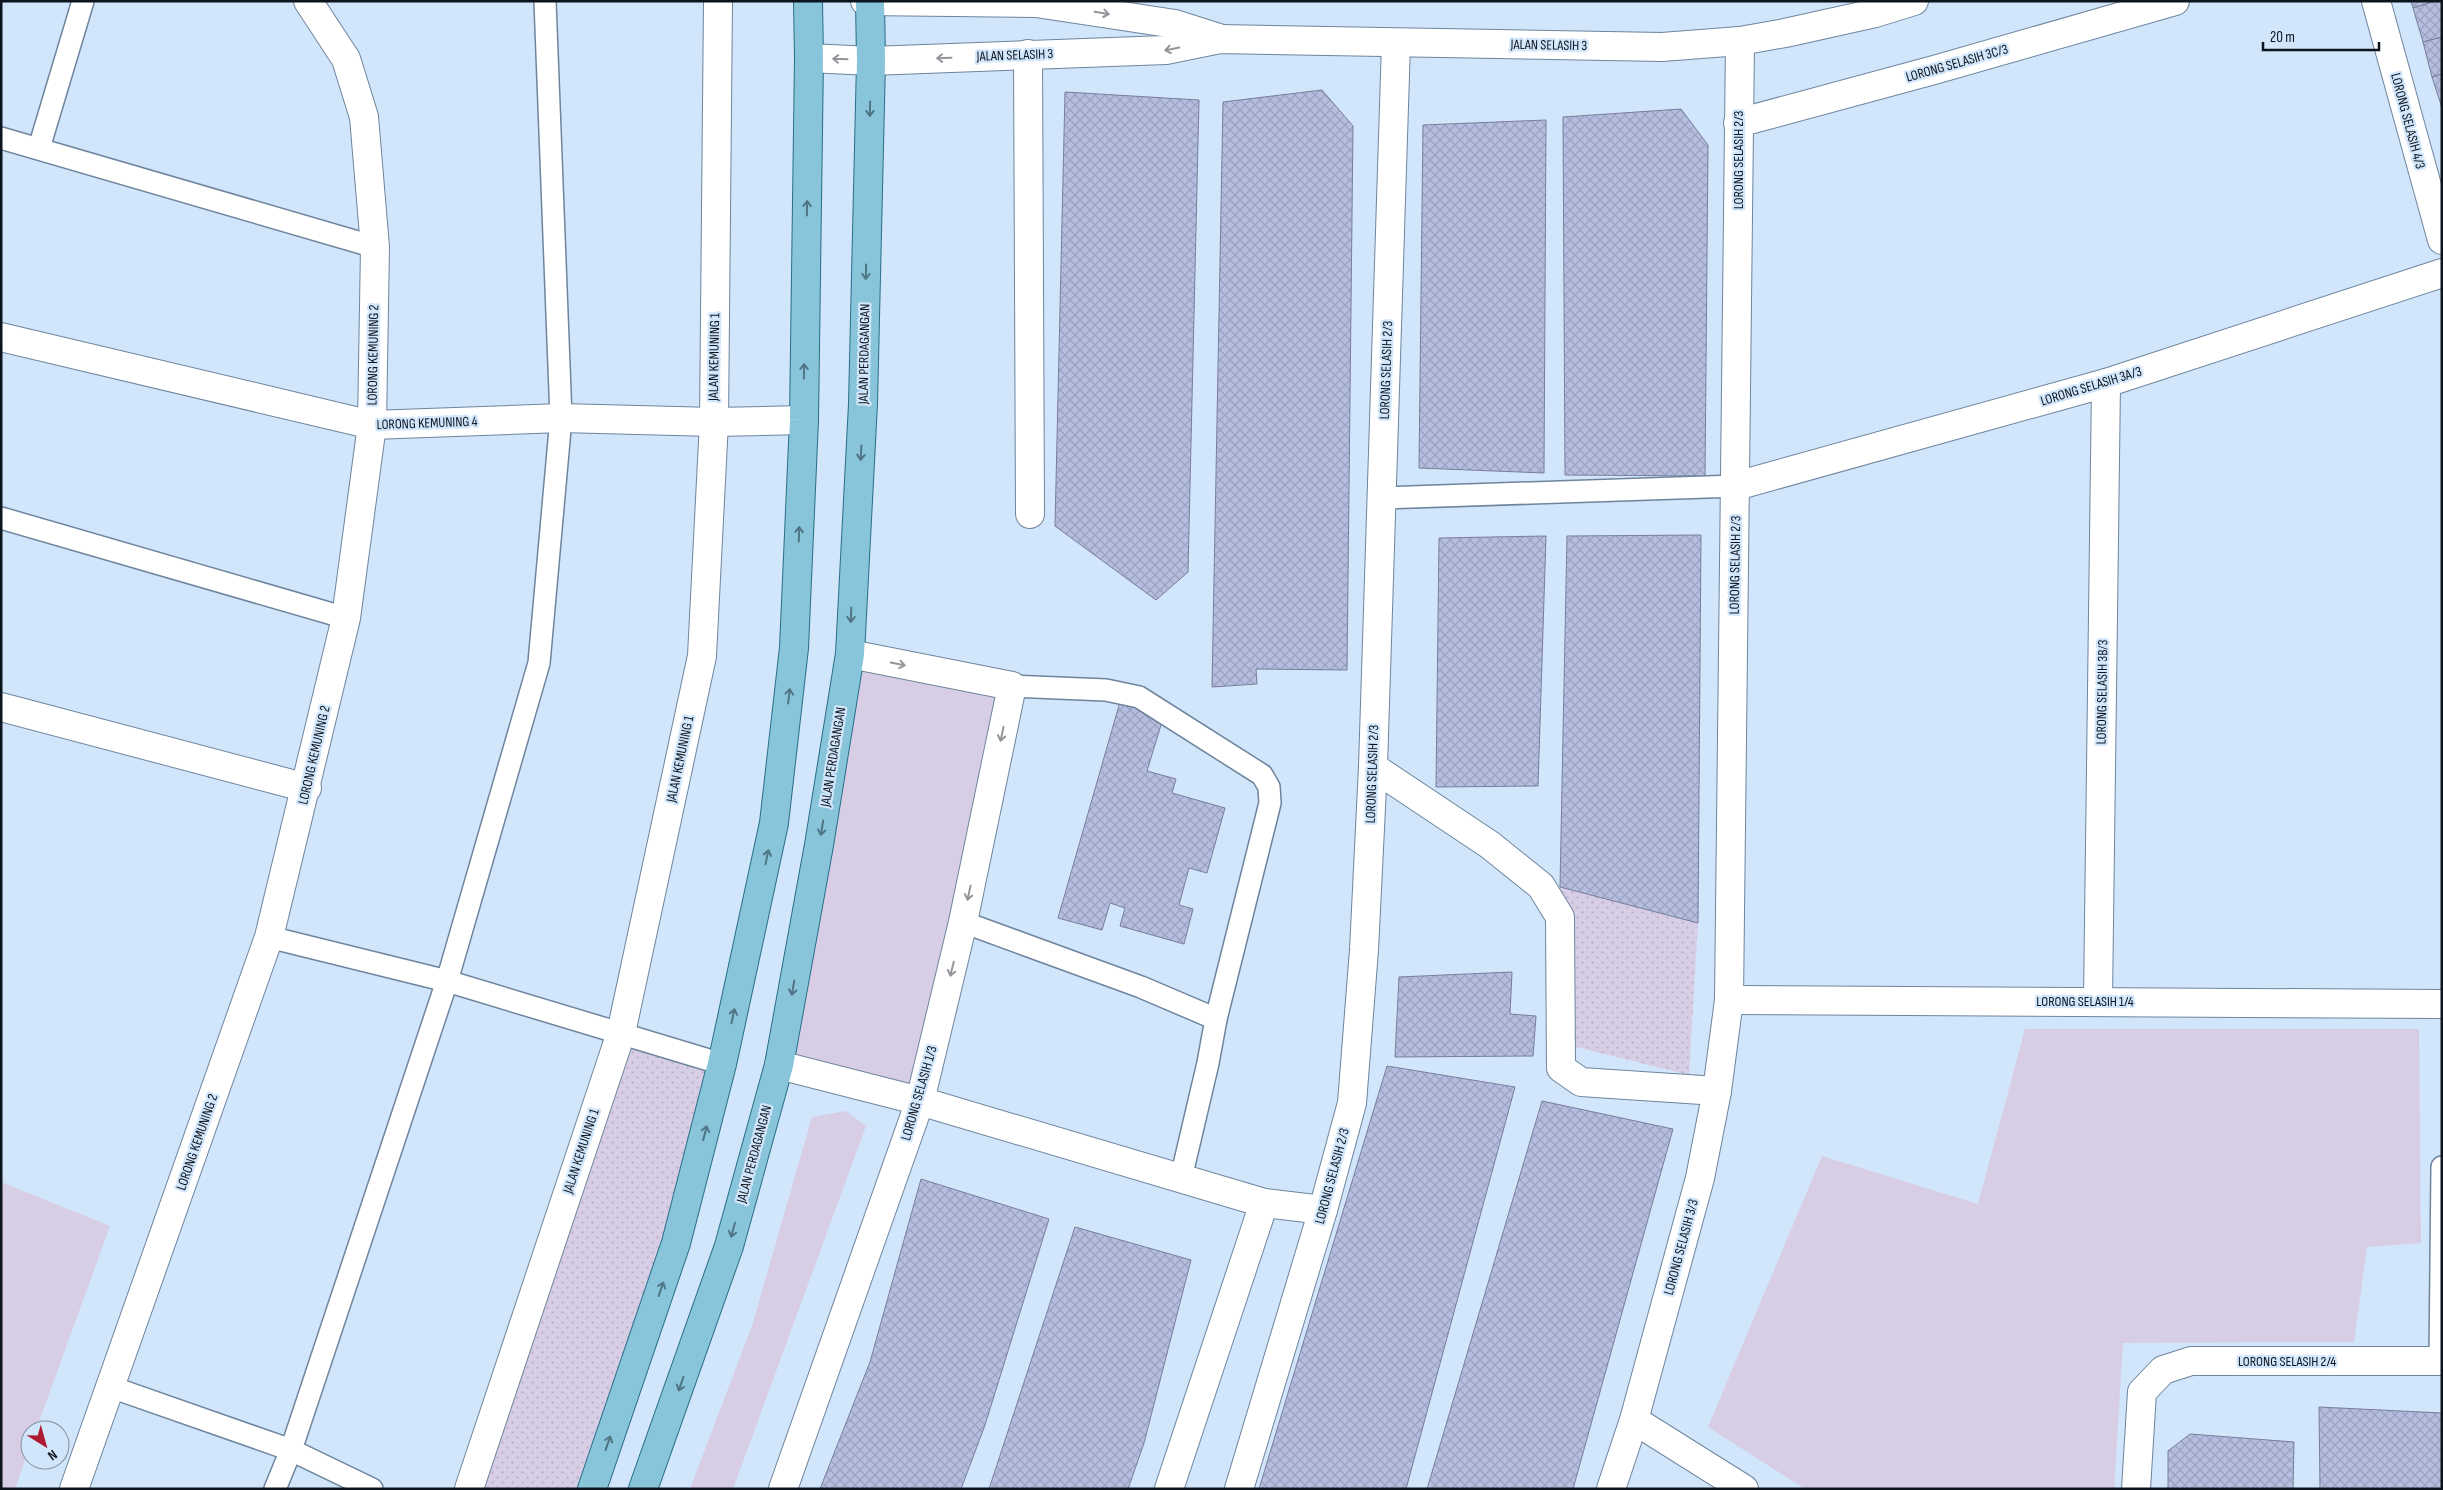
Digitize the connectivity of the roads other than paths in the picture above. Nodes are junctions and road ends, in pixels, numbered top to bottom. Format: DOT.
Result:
graph roads {
  1 [pos="83,1"];
  2 [pos="308,1"];
  3 [pos="545,1"];
  4 [pos="718,1"];
  5 [pos="808,1"];
  6 [pos="865,1"];
  7 [pos="870,1"];
  8 [pos="1914,1"];
  9 [pos="2175,1"];
  10 [pos="2376,1"];
  11 [pos="1036,2"];
  12 [pos="1875,7"];
  13 [pos="1220,39"];
  14 [pos="1740,41"];
  15 [pos="1396,43"];
  16 [pos="1028,54"];
  17 [pos="809,58"];
  18 [pos="871,61"];
  19 [pos="1738,123"];
  20 [pos="1,138"];
  21 [pos="38,148"];
  22 [pos="2442,240"];
  23 [pos="374,247"];
  24 [pos="2442,273"];
  25 [pos="1,337"];
  26 [pos="2106,383"];
  27 [pos="561,418"];
  28 [pos="804,420"];
  29 [pos="714,422"];
  30 [pos="372,425"];
  31 [pos="1736,486"];
  32 [pos="1382,498"];
  33 [pos="1030,514"];
  34 [pos="1,518"];
  35 [pos="346,618"];
  36 [pos="850,654"];
  37 [pos="1012,686"];
  38 [pos="1,707"];
  39 [pos="1373,767"];
  40 [pos="307,788"];
  41 [pos="963,922"];
  42 [pos="269,937"];
  43 [pos="448,981"];
  44 [pos="1729,1000"];
  45 [pos="2098,1000"];
  46 [pos="2442,1004"];
  47 [pos="1216,1019"];
  48 [pos="621,1033"];
  49 [pos="722,1064"];
  50 [pos="779,1065"];
  51 [pos="1718,1091"];
  52 [pos="920,1101"];
  53 [pos="2442,1167"];
  54 [pos="1182,1178"];
  55 [pos="1264,1203"];
  56 [pos="1323,1210"];
  57 [pos="2441,1362"];
  58 [pos="111,1387"];
  59 [pos="1634,1420"];
  60 [pos="291,1450"];
  61 [pos="74,1489"];
  62 [pos="275,1489"];
  63 [pos="372,1489"];
  64 [pos="469,1489"];
  65 [pos="592,1489"];
  66 [pos="644,1489"];
  67 [pos="783,1489"];
  68 [pos="1169,1489"];
  69 [pos="1239,1489"];
  70 [pos="1611,1489"];
  71 [pos="1744,1489"];
  72 [pos="2136,1489"];
  1 -- 21 [label="lane"];
  2 -- 23 [label="street, LORONG KEMUNING 2"];
  3 -- 27 [label="lane"];
  4 -- 29 [label="street, JALAN KEMUNING 1"];
  5 -- 17 [label="main road"];
  6 -- 7 [label="street, JALAN SELASIH 3"];
  7 -- 11 [label="street, JALAN SELASIH 3"];
  7 -- 18 [label="main road, JALAN PERDAGANGAN"];
  8 -- 12 [label="street, JALAN SELASIH 3"];
  9 -- 19 [label="street, LORONG SELASIH 3C/3"];
  10 -- 22 [label="street, LORONG SELASIH 4/3"];
  11 -- 13 [label="street, JALAN SELASIH 3, one-way"];
  12 -- 14 [label="street, JALAN SELASIH 3"];
  13 -- 15 [label="street, JALAN SELASIH 3"];
  13 -- 16 [label="street, JALAN SELASIH 3, one-way"];
  14 -- 15 [label="street, JALAN SELASIH 3"];
  14 -- 19 [label="street, LORONG SELASIH 2/3"];
  15 -- 32 [label="street, LORONG SELASIH 2/3"];
  16 -- 18 [label="street, JALAN SELASIH 3, one-way"];
  16 -- 33 [label="street"];
  18 -- 17 [label="street, JALAN SELASIH 3, one-way"];
  28 -- 17 [label="main road, one-way"];
  18 -- 36 [label="main road, JALAN PERDAGANGAN, one-way"];
  19 -- 31 [label="street, LORONG SELASIH 2/3"];
  20 -- 21 [label="lane"];
  21 -- 23 [label="lane"];
  23 -- 30 [label="street, LORONG KEMUNING 2"];
  24 -- 26 [label="street, LORONG SELASIH 3A/3"];
  25 -- 30 [label="street, LORONG KEMUNING 4"];
  26 -- 31 [label="street, LORONG SELASIH 3A/3"];
  26 -- 45 [label="street, LORONG SELASIH 3B/3"];
  27 -- 29 [label="street, LORONG KEMUNING 4"];
  27 -- 30 [label="street, LORONG KEMUNING 4"];
  27 -- 43 [label="lane"];
  28 -- 29 [label="street, LORONG KEMUNING 4"];
  49 -- 28 [label="main road, one-way"];
  29 -- 48 [label="street, JALAN KEMUNING 1"];
  30 -- 35 [label="street, LORONG KEMUNING 2"];
  31 -- 32 [label="lane"];
  31 -- 44 [label="street, LORONG SELASIH 2/3"];
  32 -- 39 [label="street, LORONG SELASIH 2/3"];
  34 -- 35 [label="lane"];
  35 -- 40 [label="street, LORONG KEMUNING 2"];
  36 -- 37 [label="street, one-way"];
  36 -- 50 [label="main road, JALAN PERDAGANGAN, one-way"];
  37 -- 41 [label="street, LORONG SELASIH 1/3, one-way"];
  37 -- 47 [label="lane"];
  38 -- 40 [label="street"];
  39 -- 51 [label="street"];
  39 -- 56 [label="street, LORONG SELASIH 2/3"];
  40 -- 42 [label="street, LORONG KEMUNING 2"];
  41 -- 47 [label="lane"];
  41 -- 52 [label="street, LORONG SELASIH 1/3, one-way"];
  42 -- 43 [label="lane"];
  42 -- 58 [label="street, LORONG KEMUNING 2"];
  43 -- 48 [label="lane"];
  43 -- 60 [label="lane"];
  44 -- 45 [label="street, LORONG SELASIH 1/4"];
  44 -- 51 [label="street, LORONG SELASIH 3/3"];
  45 -- 46 [label="street, LORONG SELASIH 1/4"];
  47 -- 54 [label="lane"];
  48 -- 49 [label="lane"];
  48 -- 64 [label="street, JALAN KEMUNING 1"];
  65 -- 49 [label="main road, one-way"];
  50 -- 52 [label="street"];
  50 -- 66 [label="main road, JALAN PERDAGANGAN, one-way"];
  51 -- 59 [label="street, LORONG SELASIH 3/3"];
  52 -- 54 [label="street"];
  52 -- 67 [label="street, LORONG SELASIH 1/3"];
  53 -- 57 [label="lane"];
  54 -- 55 [label="street"];
  55 -- 56 [label="street"];
  55 -- 68 [label="street"];
  56 -- 69 [label="street, LORONG SELASIH 2/3"];
  57 -- 72 [label="street, LORONG SELASIH 2/4"];
  58 -- 60 [label="lane"];
  58 -- 61 [label="street, LORONG KEMUNING 2"];
  59 -- 70 [label="street, LORONG SELASIH 3/3"];
  59 -- 71 [label="street"];
  60 -- 62 [label="lane"];
  60 -- 63 [label="lane"];
}
